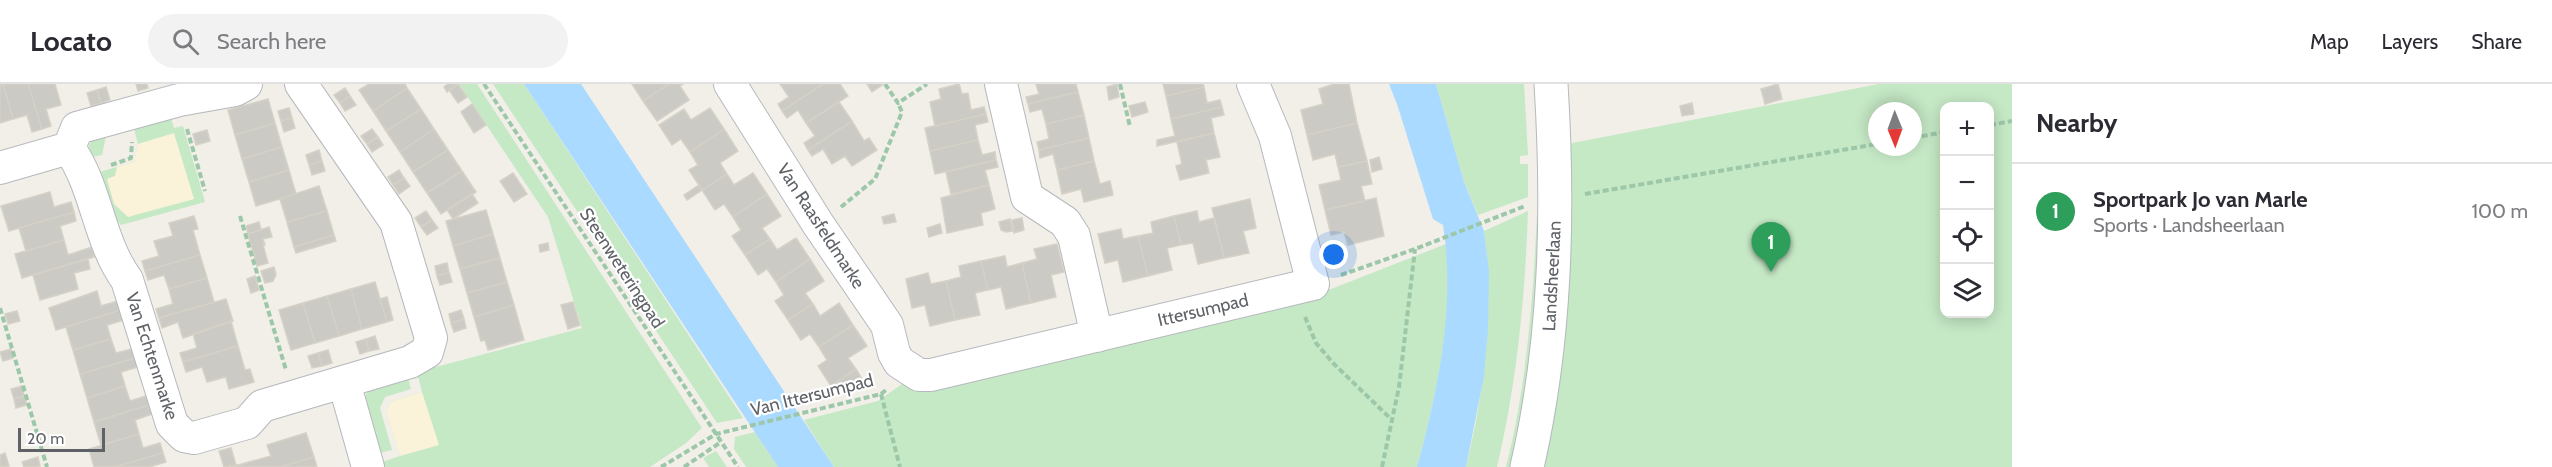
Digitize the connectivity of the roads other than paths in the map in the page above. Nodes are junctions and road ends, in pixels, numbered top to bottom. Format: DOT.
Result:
graph roads {
  1 [pos="246,84"];
  2 [pos="301,84"];
  3 [pos="730,84"];
  4 [pos="1001,84"];
  5 [pos="1253,84"];
  6 [pos="1551,84"];
  7 [pos="77,160"];
  8 [pos="0,168"];
  9 [pos="1096,336"];
  10 [pos="907,368"];
  11 [pos="344,382"];
  12 [pos="368,467"];
  13 [pos="1527,467"];
  1 -- 7 [label="street"];
  2 -- 11 [label="street, Van Echtenmarke"];
  3 -- 10 [label="street, Van Raasfeldmarke"];
  4 -- 9 [label="street"];
  5 -- 9 [label="street, Ittersumpad"];
  6 -- 13 [label="street, Landsheerlaan"];
  7 -- 8 [label="street"];
  7 -- 11 [label="street, Van Echtenmarke"];
  9 -- 10 [label="street, Ittersumpad"];
  11 -- 12 [label="street"];
}
